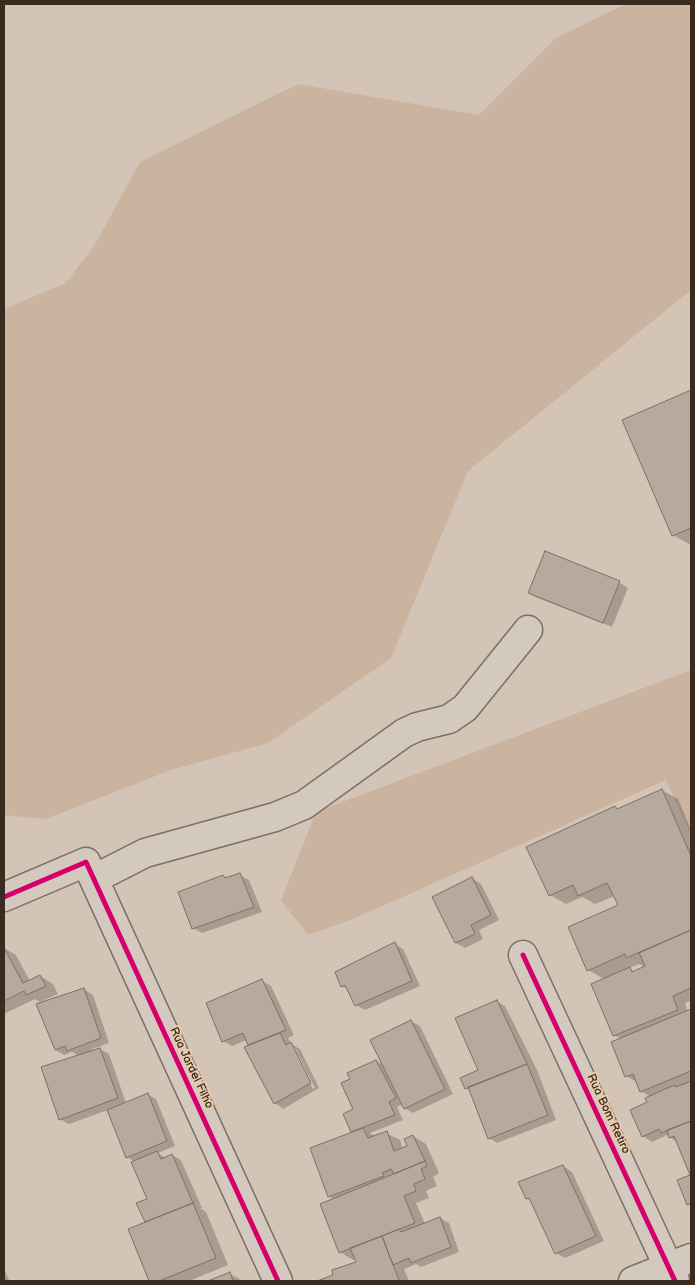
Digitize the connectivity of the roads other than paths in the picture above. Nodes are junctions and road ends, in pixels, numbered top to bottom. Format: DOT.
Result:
graph roads {
  1 [pos="528,630"];
  2 [pos="90,871"];
  3 [pos="4,897"];
  4 [pos="523,954"];
  5 [pos="678,1269"];
  6 [pos="278,1281"];
  7 [pos="633,1281"];
  1 -- 2 [label="street"];
  2 -- 3 [label="street"];
  2 -- 6 [label="street, Rua Jardel Filho"];
  4 -- 5 [label="street, Rua Bom Retiro"];
  5 -- 7 [label="street"];
}
